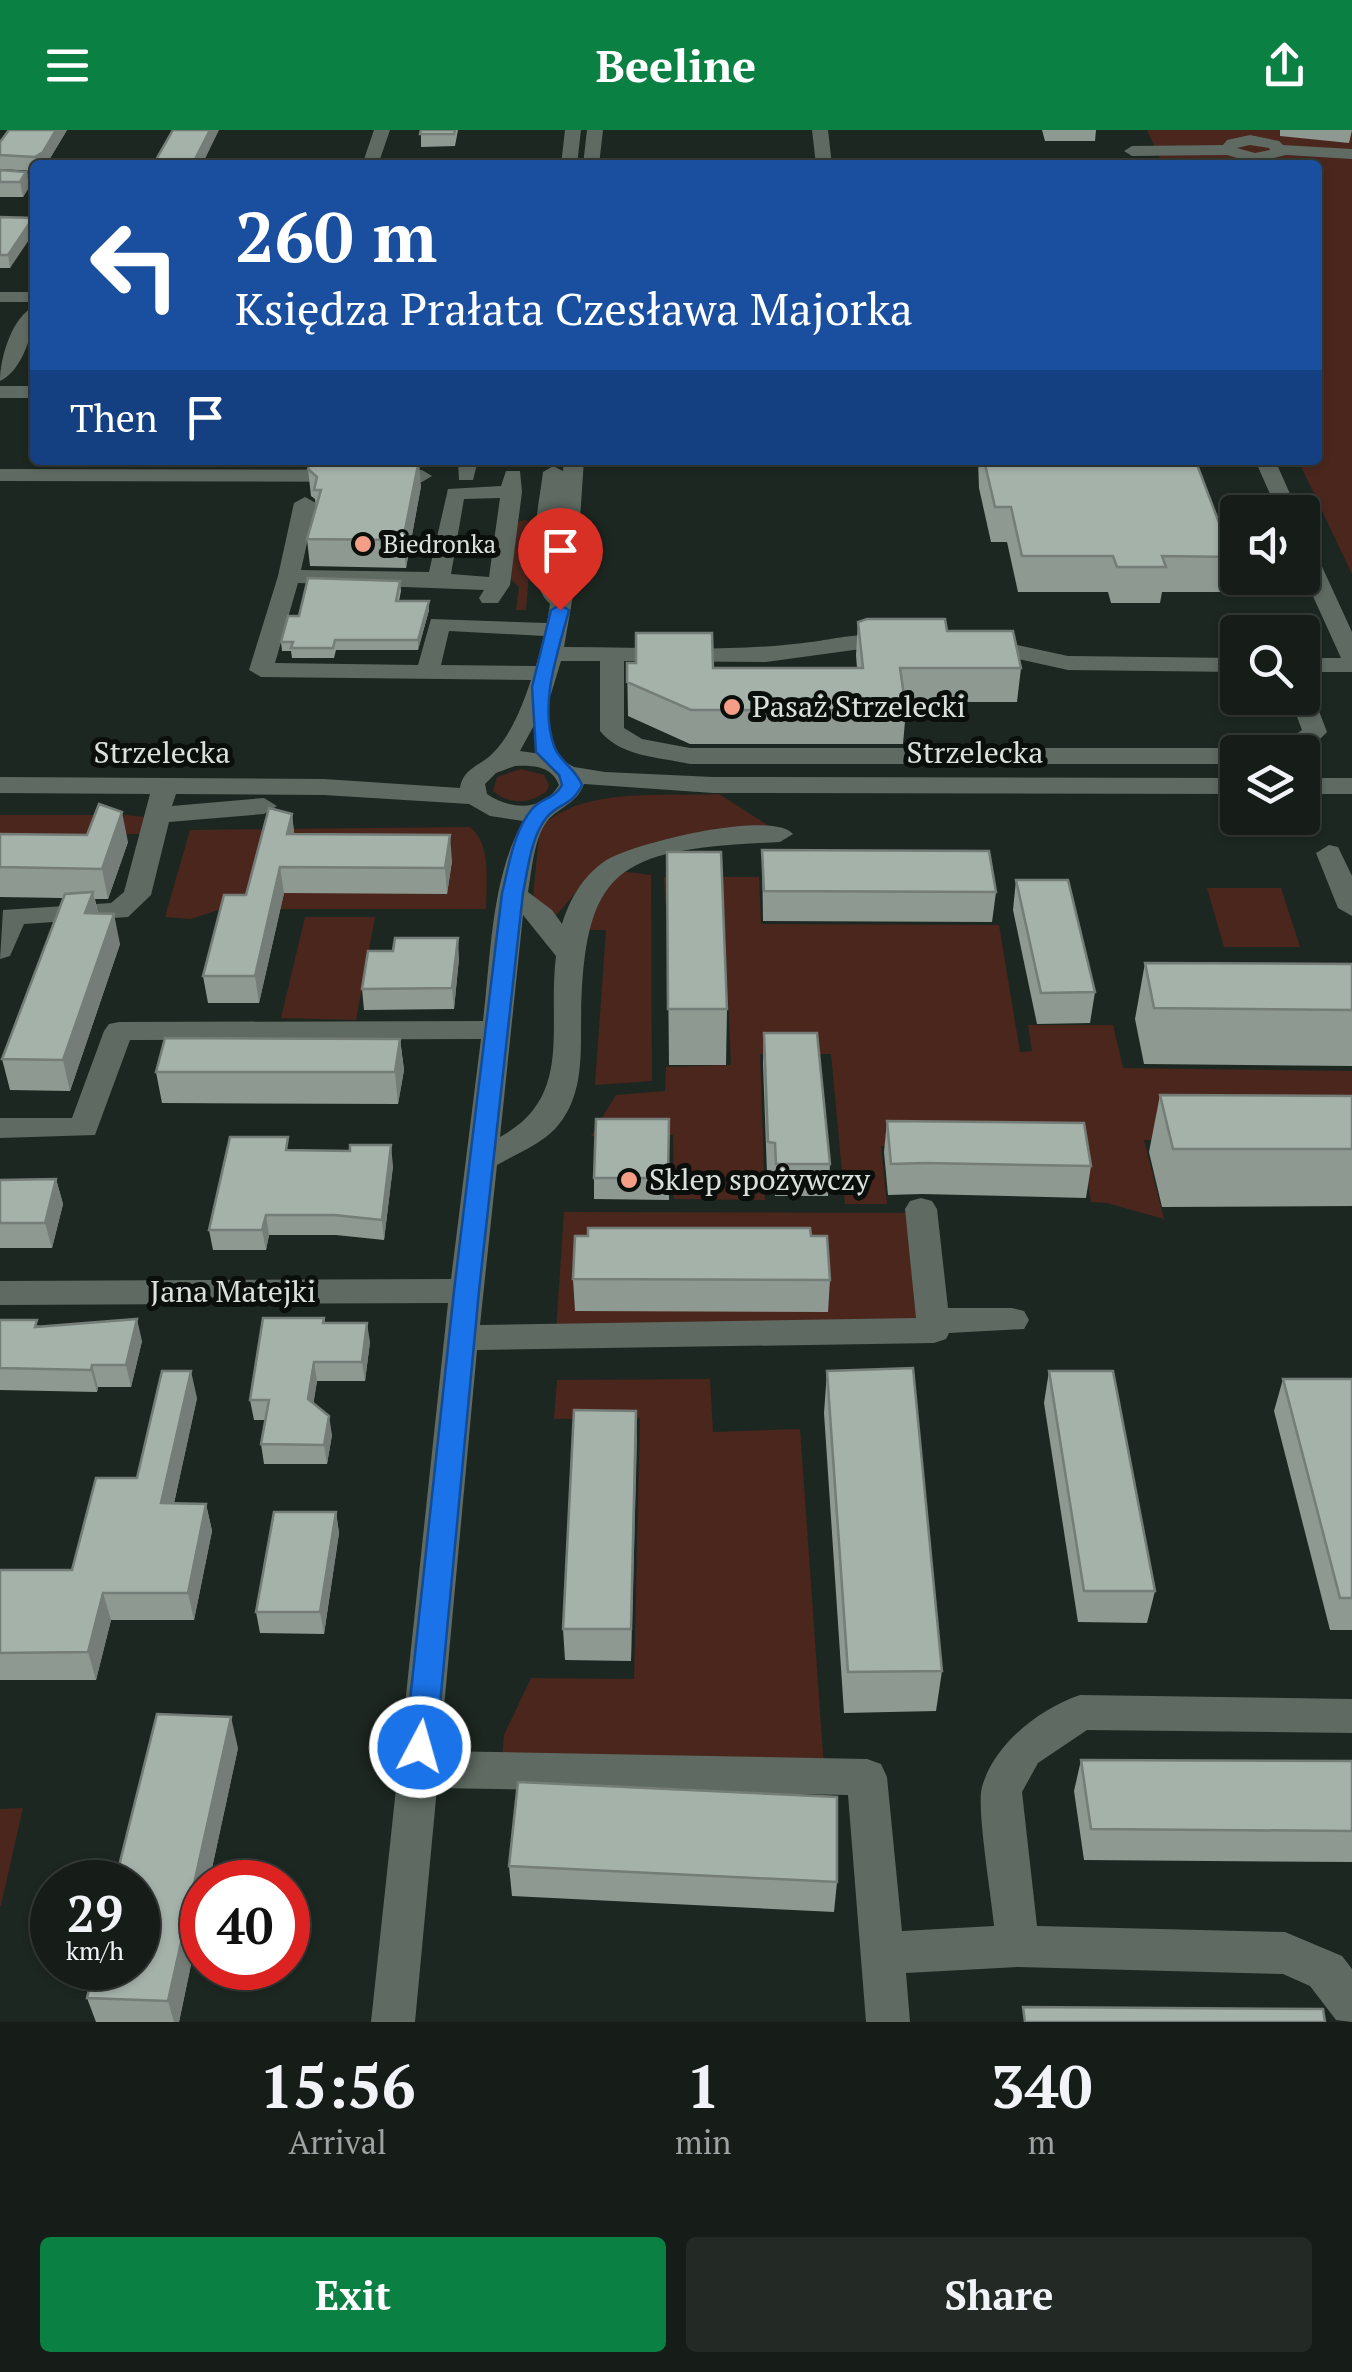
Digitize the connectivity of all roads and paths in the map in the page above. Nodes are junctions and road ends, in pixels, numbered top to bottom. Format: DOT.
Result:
graph roads {
  1 [pos="382,130"];
  2 [pos="572,130"];
  3 [pos="594,130"];
  4 [pos="820,130"];
  5 [pos="1123,130"];
  6 [pos="1238,140"];
  7 [pos="1352,154"];
  8 [pos="1135,158"];
  9 [pos="372,160"];
  10 [pos="569,160"];
  11 [pos="591,160"];
  12 [pos="823,160"];
  13 [pos="0,178"];
  14 [pos="30,178"];
  15 [pos="0,296"];
  16 [pos="30,296"];
  17 [pos="30,320"];
  18 [pos="0,376"];
  19 [pos="0,392"];
  20 [pos="30,392"];
  21 [pos="554,465"];
  22 [pos="573,465"];
  23 [pos="592,465"];
  24 [pos="1267,465"];
  25 [pos="420,468"];
  26 [pos="467,468"];
  27 [pos="0,475"];
  28 [pos="513,485"];
  29 [pos="1280,495"];
  30 [pos="305,503"];
  31 [pos="549,513"];
  32 [pos="289,576"];
  33 [pos="439,579"];
  34 [pos="499,585"];
  35 [pos="1320,587"];
  36 [pos="488,626"];
  37 [pos="914,642"];
  38 [pos="950,642"];
  39 [pos="550,651"];
  40 [pos="612,654"];
  41 [pos="1352,657"];
  42 [pos="1220,665"];
  43 [pos="1352,665"];
  44 [pos="1320,666"];
  45 [pos="428,671"];
  46 [pos="1220,756"];
  47 [pos="563,778"];
  48 [pos="0,785"];
  49 [pos="166,785"];
  50 [pos="488,785"];
  51 [pos="1220,786"];
  52 [pos="1320,786"];
  53 [pos="1352,786"];
  54 [pos="414,807"];
  55 [pos="540,811"];
  56 [pos="158,815"];
  57 [pos="780,834"];
  58 [pos="1329,853"];
  59 [pos="512,893"];
  60 [pos="1352,908"];
  61 [pos="0,950"];
  62 [pos="569,954"];
  63 [pos="496,1030"];
  64 [pos="0,1128"];
  65 [pos="482,1159"];
  66 [pos="921,1209"];
  67 [pos="466,1291"];
  68 [pos="0,1293"];
  69 [pos="1012,1320"];
  70 [pos="933,1321"];
  71 [pos="462,1338"];
  72 [pos="1352,1716"];
  73 [pos="418,1769"];
  74 [pos="1018,1946"];
  75 [pos="882,1953"];
  76 [pos="1352,2005"];
  77 [pos="393,2022"];
  78 [pos="888,2022"];
  1 -- 9 [label="street"];
  2 -- 10 [label="street"];
  3 -- 11 [label="street"];
  4 -- 12 [label="street"];
  5 -- 8 [label="street"];
  6 -- 7 [label="street"];
  6 -- 8 [label="street"];
  13 -- 14 [label="street"];
  15 -- 16 [label="street"];
  17 -- 18 [label="street"];
  19 -- 20 [label="street"];
  21 -- 31 [label="street"];
  22 -- 39 [label="street"];
  23 -- 39 [label="street"];
  24 -- 29 [label="street"];
  25 -- 26 [label="street"];
  25 -- 27 [label="street"];
  26 -- 28 [label="street"];
  28 -- 31 [label="street"];
  28 -- 33 [label="street"];
  28 -- 34 [label="street"];
  30 -- 32 [label="street"];
  31 -- 39 [label="street"];
  32 -- 33 [label="street"];
  32 -- 45 [label="street"];
  33 -- 34 [label="street"];
  34 -- 36 [label="street"];
  35 -- 41 [label="street"];
  36 -- 39 [label="street"];
  36 -- 45 [label="street"];
  37 -- 40 [label="street"];
  38 -- 42 [label="street"];
  39 -- 40 [label="street"];
  39 -- 45 [label="street"];
  39 -- 47 [label="street"];
  39 -- 50 [label="street"];
  40 -- 46 [label="street"];
  43 -- 44 [label="street"];
  47 -- 50 [label="street"];
  47 -- 51 [label="street, Strzelecka"];
  47 -- 55 [label="street"];
  48 -- 49 [label="street, Strzelecka"];
  49 -- 50 [label="street, Strzelecka"];
  49 -- 56 [label="street"];
  50 -- 55 [label="street"];
  50 -- 59 [label="street"];
  52 -- 53 [label="street"];
  54 -- 56 [label="street"];
  55 -- 59 [label="street"];
  56 -- 61 [label="street"];
  57 -- 62 [label="street"];
  58 -- 60 [label="street"];
  59 -- 62 [label="street"];
  59 -- 63 [label="street"];
  62 -- 65 [label="street"];
  63 -- 64 [label="street"];
  63 -- 65 [label="street"];
  65 -- 67 [label="street"];
  66 -- 70 [label="street"];
  67 -- 68 [label="street, Jana Matejki"];
  67 -- 71 [label="street"];
  69 -- 70 [label="street"];
  70 -- 71 [label="street"];
  71 -- 73 [label="street"];
  72 -- 74 [label="street"];
  73 -- 75 [label="street"];
  73 -- 77 [label="street"];
  74 -- 75 [label="street"];
  74 -- 76 [label="street"];
  75 -- 78 [label="street"];
}
